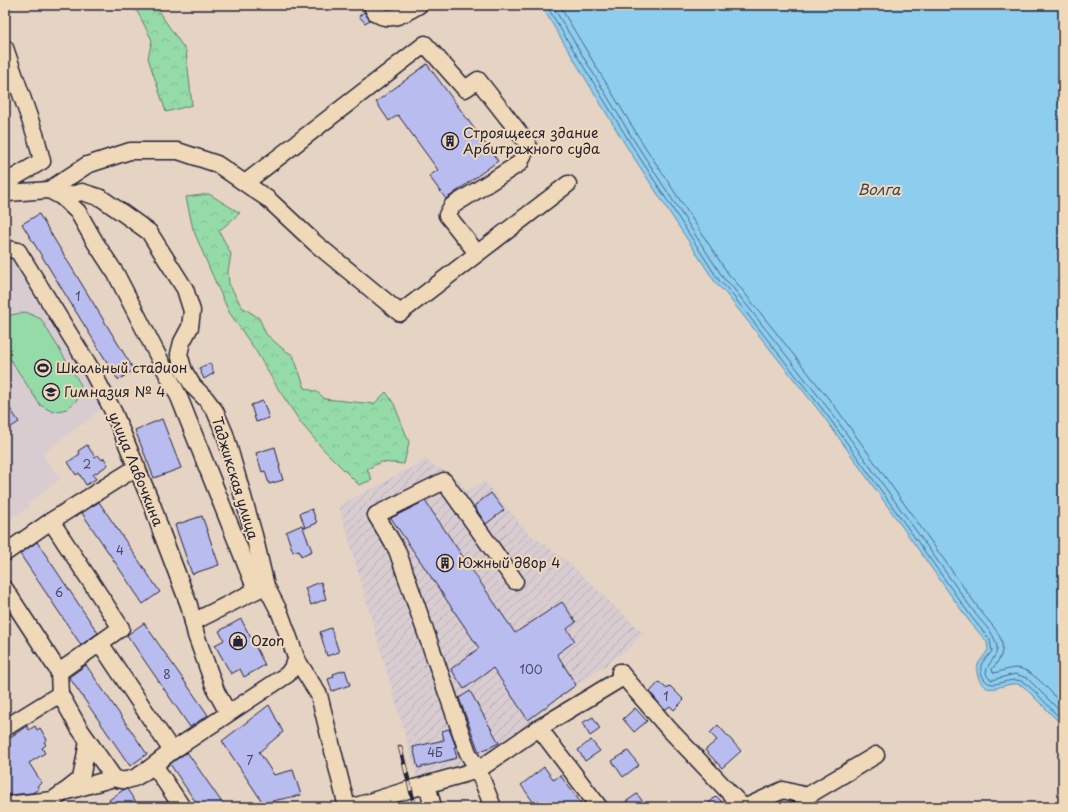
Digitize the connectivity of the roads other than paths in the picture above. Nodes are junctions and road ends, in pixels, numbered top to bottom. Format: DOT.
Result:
graph roads {
  1 [pos="371,5"];
  2 [pos="419,5"];
  3 [pos="5,48"];
  4 [pos="5,183"];
  5 [pos="245,183"];
  6 [pos="568,184"];
  7 [pos="55,194"];
  8 [pos="5,195"];
  9 [pos="5,248"];
  10 [pos="478,253"];
  11 [pos="137,467"];
  12 [pos="51,521"];
  13 [pos="5,553"];
  14 [pos="515,581"];
  15 [pos="261,588"];
  16 [pos="5,589"];
  17 [pos="193,622"];
  18 [pos="100,643"];
  19 [pos="297,660"];
  20 [pos="59,672"];
  21 [pos="60,694"];
  22 [pos="228,713"];
  23 [pos="5,728"];
  24 [pos="539,728"];
  25 [pos="88,741"];
  26 [pos="172,751"];
  27 [pos="876,755"];
  28 [pos="154,766"];
  29 [pos="478,770"];
  30 [pos="114,778"];
  31 [pos="428,784"];
  32 [pos="64,792"];
  33 [pos="5,805"];
  34 [pos="182,807"];
  35 [pos="347,807"];
  36 [pos="354,807"];
  37 [pos="433,807"];
  38 [pos="493,807"];
  39 [pos="599,807"];
  40 [pos="745,807"];
  1 -- 2 [label="street"];
  3 -- 4 [label="street"];
  5 -- 7 [label="street"];
  5 -- 10 [label="street"];
  5 -- 10 [label="street"];
  6 -- 10 [label="street"];
  7 -- 8 [label="street, Таджикская улица"];
  7 -- 15 [label="street"];
  7 -- 15 [label="street, Таджикская улица"];
  9 -- 11 [label="street, улица Лавочкина"];
  11 -- 12 [label="street"];
  11 -- 17 [label="street, улица Лавочкина"];
  12 -- 13 [label="street"];
  12 -- 18 [label="street"];
  14 -- 29 [label="street"];
  15 -- 17 [label="street"];
  15 -- 19 [label="street, Таджикская улица"];
  16 -- 20 [label="street"];
  17 -- 22 [label="street, улица Лавочкина"];
  18 -- 20 [label="street"];
  18 -- 26 [label="street"];
  19 -- 22 [label="street"];
  19 -- 35 [label="street, Таджикская улица"];
  20 -- 21 [label="street"];
  21 -- 23 [label="street"];
  21 -- 25 [label="street"];
  22 -- 26 [label="street"];
  24 -- 29 [label="street"];
  24 -- 39 [label="street"];
  24 -- 40 [label="street"];
  25 -- 30 [label="street"];
  25 -- 32 [label="street"];
  26 -- 28 [label="street"];
  27 -- 40 [label="street"];
  28 -- 30 [label="street"];
  28 -- 34 [label="street"];
  29 -- 31 [label="street"];
  29 -- 38 [label="street"];
  30 -- 32 [label="street"];
  31 -- 36 [label="street"];
  31 -- 37 [label="street"];
  32 -- 33 [label="street"];
}
